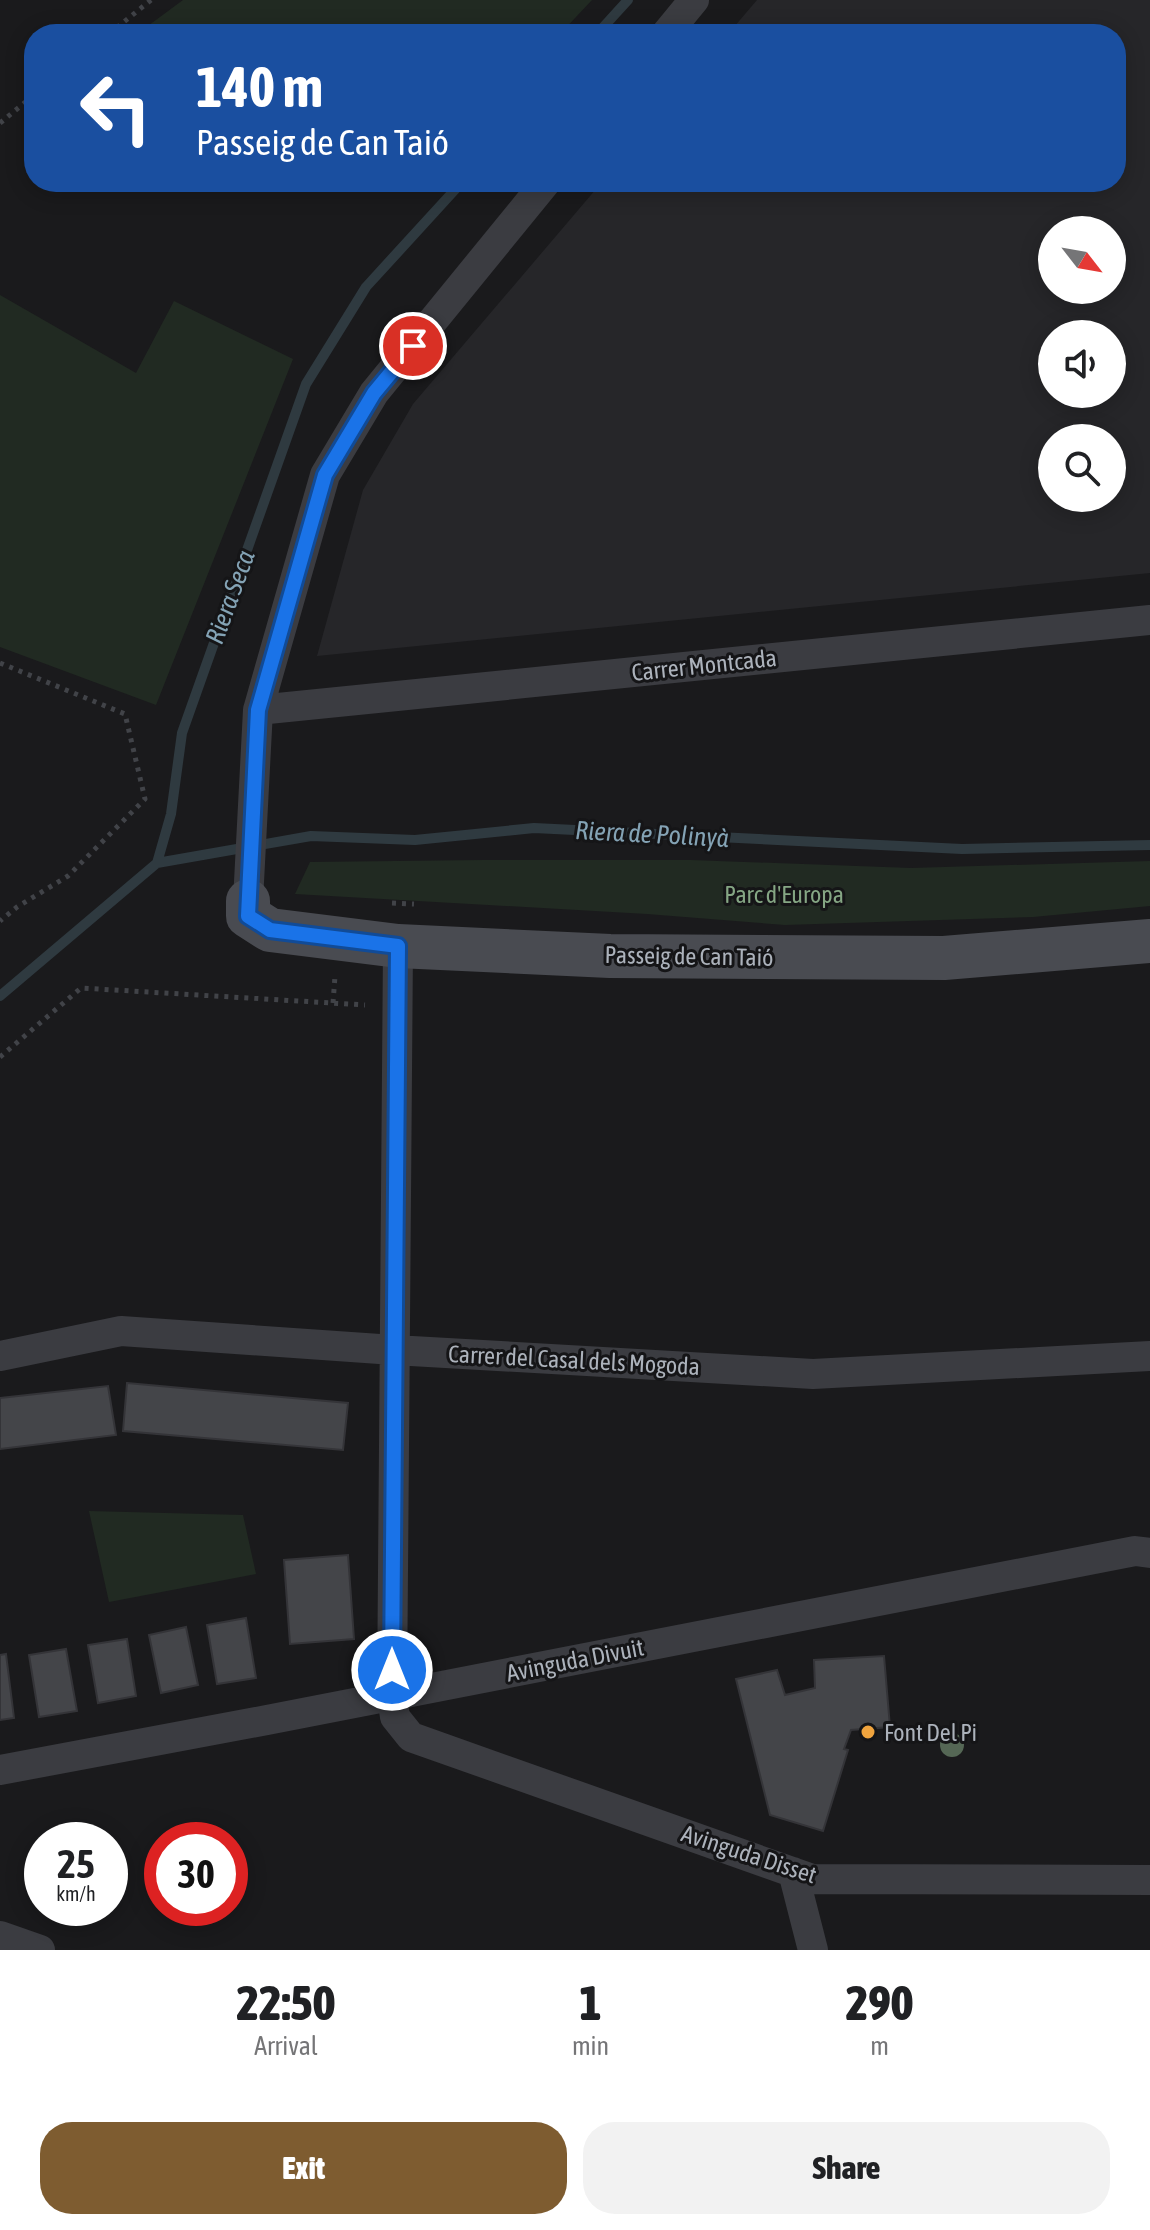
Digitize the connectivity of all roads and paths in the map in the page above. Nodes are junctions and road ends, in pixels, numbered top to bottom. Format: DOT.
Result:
graph roads {
  1 [pos="151,0"];
  2 [pos="694,0"];
  3 [pos="121,24"];
  4 [pos="674,24"];
  5 [pos="24,103"];
  6 [pos="0,123"];
  7 [pos="538,192"];
  8 [pos="1150,620"];
  9 [pos="0,663"];
  10 [pos="258,710"];
  11 [pos="248,901"];
  12 [pos="389,902"];
  13 [pos="419,905"];
  14 [pos="0,921"];
  15 [pos="1150,941"];
  16 [pos="398,946"];
  17 [pos="398,1004"];
  18 [pos="0,1057"];
  19 [pos="394,1350"];
  20 [pos="0,1356"];
  21 [pos="1150,1356"];
  22 [pos="1150,1553"];
  23 [pos="392,1696"];
  24 [pos="0,1770"];
  25 [pos="793,1872"];
  26 [pos="1150,1880"];
  27 [pos="0,1936"];
  28 [pos="40,1950"];
  29 [pos="813,1950"];
  1 -- 3 [label="path"];
  2 -- 4 [label="street"];
  5 -- 6 [label="path"];
  7 -- 10 [label="street"];
  8 -- 10 [label="street, Carrer Montcada"];
  9 -- 14 [label="path"];
  10 -- 11 [label="street"];
  11 -- 16 [label="main road, Passeig de Can Taió"];
  12 -- 13 [label="path"];
  15 -- 16 [label="main road, Passeig de Can Taió"];
  16 -- 17 [label="street"];
  17 -- 18 [label="path"];
  17 -- 19 [label="street"];
  19 -- 20 [label="street, Carrer del Casal dels Mogoda"];
  19 -- 21 [label="street, Carrer del Casal dels Mogoda"];
  19 -- 23 [label="street"];
  22 -- 23 [label="street, Avinguda Divuit"];
  23 -- 24 [label="street, Avinguda Divuit"];
  23 -- 25 [label="street, Avinguda Disset"];
  25 -- 26 [label="street, Avinguda Disset"];
  25 -- 29 [label="street"];
  27 -- 28 [label="street"];
}
